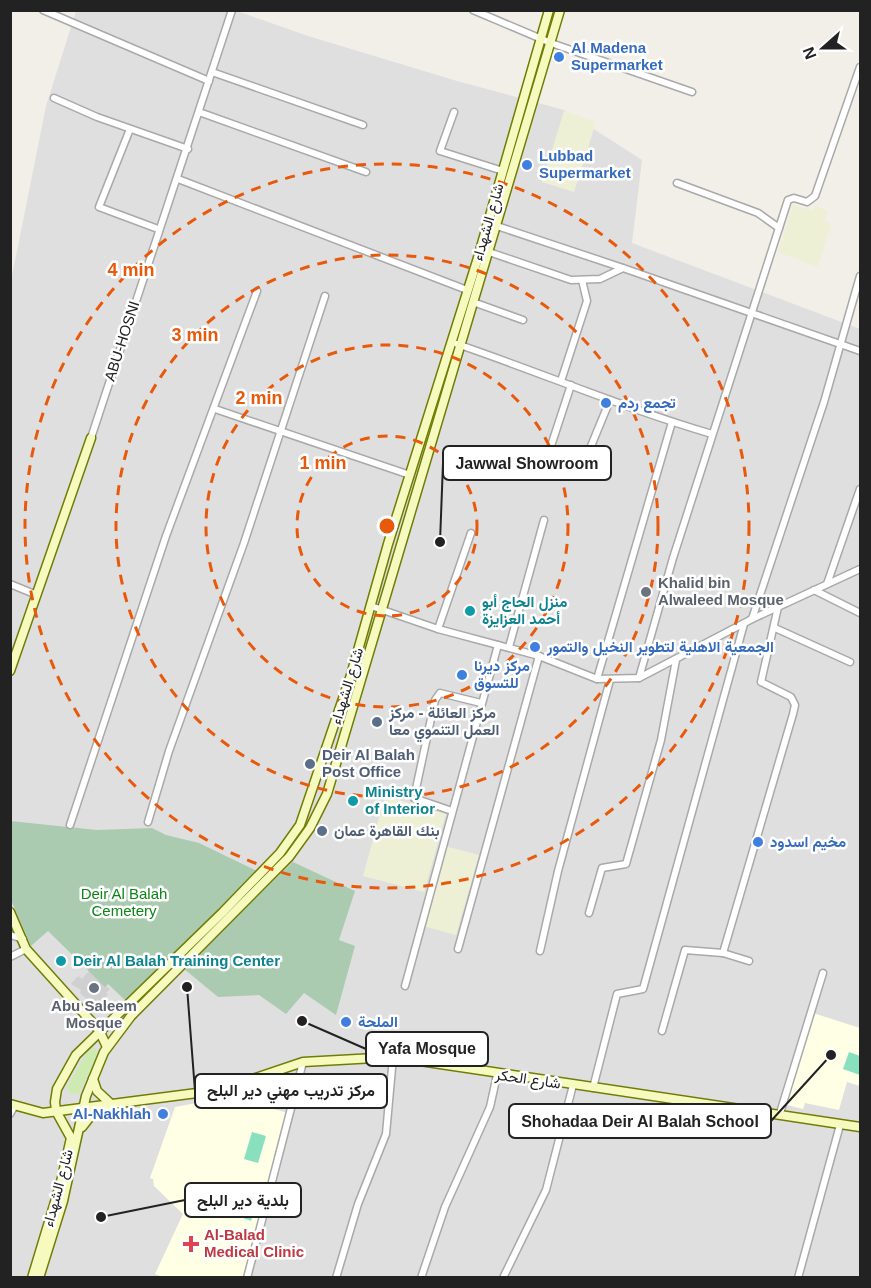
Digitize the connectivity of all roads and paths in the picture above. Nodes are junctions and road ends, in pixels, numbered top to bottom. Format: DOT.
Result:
graph roads {
  1 [pos="43,10"];
  2 [pos="232,10"];
  3 [pos="473,10"];
  4 [pos="549,10"];
  5 [pos="560,10"];
  6 [pos="541,37"];
  7 [pos="551,43"];
  8 [pos="861,67"];
  9 [pos="212,72"];
  10 [pos="209,81"];
  11 [pos="692,92"];
  12 [pos="54,98"];
  13 [pos="199,112"];
  14 [pos="454,112"];
  15 [pos="363,125"];
  16 [pos="130,129"];
  17 [pos="188,149"];
  18 [pos="502,171"];
  19 [pos="366,172"];
  20 [pos="178,179"];
  21 [pos="677,183"];
  22 [pos="488,222"];
  23 [pos="497,226"];
  24 [pos="779,228"];
  25 [pos="158,229"];
  26 [pos="489,252"];
  27 [pos="622,268"];
  28 [pos="861,276"];
  29 [pos="582,280"];
  30 [pos="467,290"];
  31 [pos="256,291"];
  32 [pos="325,296"];
  33 [pos="473,302"];
  34 [pos="751,314"];
  35 [pos="523,320"];
  36 [pos="451,342"];
  37 [pos="841,344"];
  38 [pos="460,345"];
  39 [pos="861,351"];
  40 [pos="561,381"];
  41 [pos="571,385"];
  42 [pos="610,400"];
  43 [pos="215,409"];
  44 [pos="672,422"];
  45 [pos="281,431"];
  46 [pos="712,434"];
  47 [pos="91,438"];
  48 [pos="549,452"];
  49 [pos="569,464"];
  50 [pos="410,475"];
  51 [pos="861,489"];
  52 [pos="544,520"];
  53 [pos="471,533"];
  54 [pos="861,569"];
  55 [pos="10,584"];
  56 [pos="827,585"];
  57 [pos="814,590"];
  58 [pos="37,595"];
  59 [pos="371,606"];
  60 [pos="778,607"];
  61 [pos="383,610"];
  62 [pos="861,613"];
  63 [pos="752,619"];
  64 [pos="744,624"];
  65 [pos="775,628"];
  66 [pos="438,629"];
  67 [pos="498,645"];
  68 [pos="509,646"];
  69 [pos="539,656"];
  70 [pos="676,660"];
  71 [pos="850,662"];
  72 [pos="10,671"];
  73 [pos="639,678"];
  74 [pos="597,679"];
  75 [pos="610,680"];
  76 [pos="482,704"];
  77 [pos="452,811"];
  78 [pos="148,822"];
  79 [pos="70,825"];
  80 [pos="10,912"];
  81 [pos="589,913"];
  82 [pos="10,935"];
  83 [pos="23,939"];
  84 [pos="26,949"];
  85 [pos="458,949"];
  86 [pos="540,951"];
  87 [pos="723,953"];
  88 [pos="10,957"];
  89 [pos="749,961"];
  90 [pos="823,973"];
  91 [pos="405,986"];
  92 [pos="99,1030"];
  93 [pos="662,1031"];
  94 [pos="107,1047"];
  95 [pos="393,1057"];
  96 [pos="303,1062"];
  97 [pos="497,1075"];
  98 [pos="93,1078"];
  99 [pos="573,1085"];
  100 [pos="592,1088"];
  101 [pos="111,1104"];
  102 [pos="83,1107"];
  103 [pos="12,1108"];
  104 [pos="56,1110"];
  105 [pos="780,1113"];
  106 [pos="840,1125"];
  107 [pos="861,1127"];
  108 [pos="78,1134"];
  109 [pos="32,1278"];
  110 [pos="39,1278"];
  111 [pos="247,1278"];
  112 [pos="336,1278"];
  113 [pos="421,1278"];
  114 [pos="503,1278"];
  115 [pos="798,1278"];
  1 -- 10 [label="street"];
  2 -- 9 [label="street, ABU-HOSNI"];
  3 -- 6 [label="street"];
  4 -- 6 [label="main road, شارع الشهداء"];
  5 -- 7 [label="main road, شارع الشهداء"];
  6 -- 7 [label="street"];
  6 -- 18 [label="main road, شارع الشهداء"];
  7 -- 11 [label="street"];
  7 -- 23 [label="main road, شارع الشهداء"];
  8 -- 24 [label="street"];
  9 -- 10 [label="street, ABU-HOSNI"];
  9 -- 15 [label="street"];
  10 -- 13 [label="street, ABU-HOSNI"];
  12 -- 16 [label="street"];
  13 -- 17 [label="street, ABU-HOSNI"];
  13 -- 19 [label="street"];
  14 -- 18 [label="street"];
  16 -- 17 [label="street"];
  16 -- 25 [label="street"];
  17 -- 20 [label="street, ABU-HOSNI"];
  18 -- 22 [label="main road, شارع الشهداء"];
  20 -- 25 [label="street, ABU-HOSNI"];
  20 -- 30 [label="street"];
  21 -- 24 [label="street"];
  22 -- 23 [label="street"];
  22 -- 30 [label="main road, شارع الشهداء"];
  23 -- 26 [label="main road, شارع الشهداء"];
  23 -- 27 [label="street"];
  24 -- 34 [label="street"];
  25 -- 47 [label="street, ABU-HOSNI"];
  26 -- 29 [label="street"];
  26 -- 33 [label="main road, شارع الشهداء"];
  27 -- 29 [label="street"];
  27 -- 34 [label="street"];
  28 -- 37 [label="street"];
  29 -- 40 [label="street"];
  30 -- 36 [label="main road, شارع الشهداء"];
  31 -- 43 [label="street"];
  32 -- 45 [label="street"];
  33 -- 35 [label="street"];
  33 -- 38 [label="main road, شارع الشهداء"];
  34 -- 37 [label="street"];
  34 -- 46 [label="street"];
  36 -- 38 [label="street"];
  36 -- 50 [label="main road, شارع الشهداء"];
  37 -- 39 [label="street"];
  37 -- 63 [label="street"];
  38 -- 40 [label="street"];
  38 -- 61 [label="main road, شارع الشهداء"];
  40 -- 41 [label="street"];
  41 -- 42 [label="street"];
  41 -- 48 [label="street"];
  42 -- 44 [label="street"];
  42 -- 49 [label="street"];
  43 -- 45 [label="street"];
  43 -- 79 [label="street"];
  44 -- 46 [label="street"];
  44 -- 74 [label="street"];
  45 -- 50 [label="street"];
  45 -- 78 [label="street"];
  46 -- 73 [label="street"];
  47 -- 58 [label="main road, ABU-HOSNI"];
  50 -- 59 [label="main road, شارع الشهداء"];
  51 -- 56 [label="street"];
  52 -- 68 [label="street"];
  53 -- 66 [label="street"];
  54 -- 56 [label="street"];
  55 -- 58 [label="street"];
  56 -- 57 [label="street"];
  57 -- 60 [label="street"];
  57 -- 62 [label="street"];
  58 -- 72 [label="main road, ABU-HOSNI"];
  59 -- 61 [label="street"];
  59 -- 92 [label="main road, شارع الشهداء"];
  60 -- 63 [label="street"];
  60 -- 65 [label="street"];
  61 -- 66 [label="street"];
  61 -- 94 [label="main road, شارع الشهداء"];
  63 -- 64 [label="street"];
  64 -- 70 [label="street"];
  64 -- 100 [label="street"];
  65 -- 71 [label="street"];
  65 -- 87 [label="street"];
  66 -- 67 [label="street"];
  67 -- 68 [label="street"];
  67 -- 76 [label="street"];
  68 -- 69 [label="street"];
  69 -- 74 [label="street"];
  69 -- 85 [label="street"];
  70 -- 73 [label="street"];
  70 -- 81 [label="street"];
  73 -- 75 [label="street"];
  74 -- 75 [label="street"];
  75 -- 86 [label="street"];
  76 -- 77 [label="street"];
  76 -- 77 [label="street"];
  77 -- 91 [label="street"];
  80 -- 83 [label="main road"];
  82 -- 83 [label="street"];
  83 -- 84 [label="main road"];
  84 -- 88 [label="street"];
  84 -- 92 [label="main road"];
  87 -- 89 [label="street"];
  87 -- 93 [label="street"];
  90 -- 105 [label="street"];
  92 -- 94 [label="main road"];
  92 -- 104 [label="main road, شارع الشهداء"];
  94 -- 98 [label="main road, شارع الشهداء"];
  95 -- 96 [label="main road, شارع الحكر"];
  95 -- 97 [label="main road, شارع الحكر"];
  95 -- 112 [label="street"];
  96 -- 101 [label="main road, شارع الحكر"];
  96 -- 111 [label="street"];
  97 -- 99 [label="main road, شارع الحكر"];
  97 -- 113 [label="street"];
  98 -- 101 [label="main road"];
  98 -- 102 [label="main road, شارع الشهداء"];
  99 -- 100 [label="main road, شارع الحكر"];
  99 -- 114 [label="street"];
  100 -- 105 [label="main road, شارع الحكر"];
  101 -- 102 [label="main road, شارع الحكر"];
  101 -- 108 [label="main road"];
  102 -- 104 [label="main road, شارع الحكر"];
  102 -- 108 [label="main road, شارع الشهداء"];
  103 -- 104 [label="main road, شارع الحكر"];
  104 -- 109 [label="main road, شارع الشهداء"];
  105 -- 106 [label="main road, شارع الحكر"];
  106 -- 107 [label="main road, شارع الحكر"];
  106 -- 115 [label="street"];
  108 -- 110 [label="main road, شارع الشهداء"];
}
